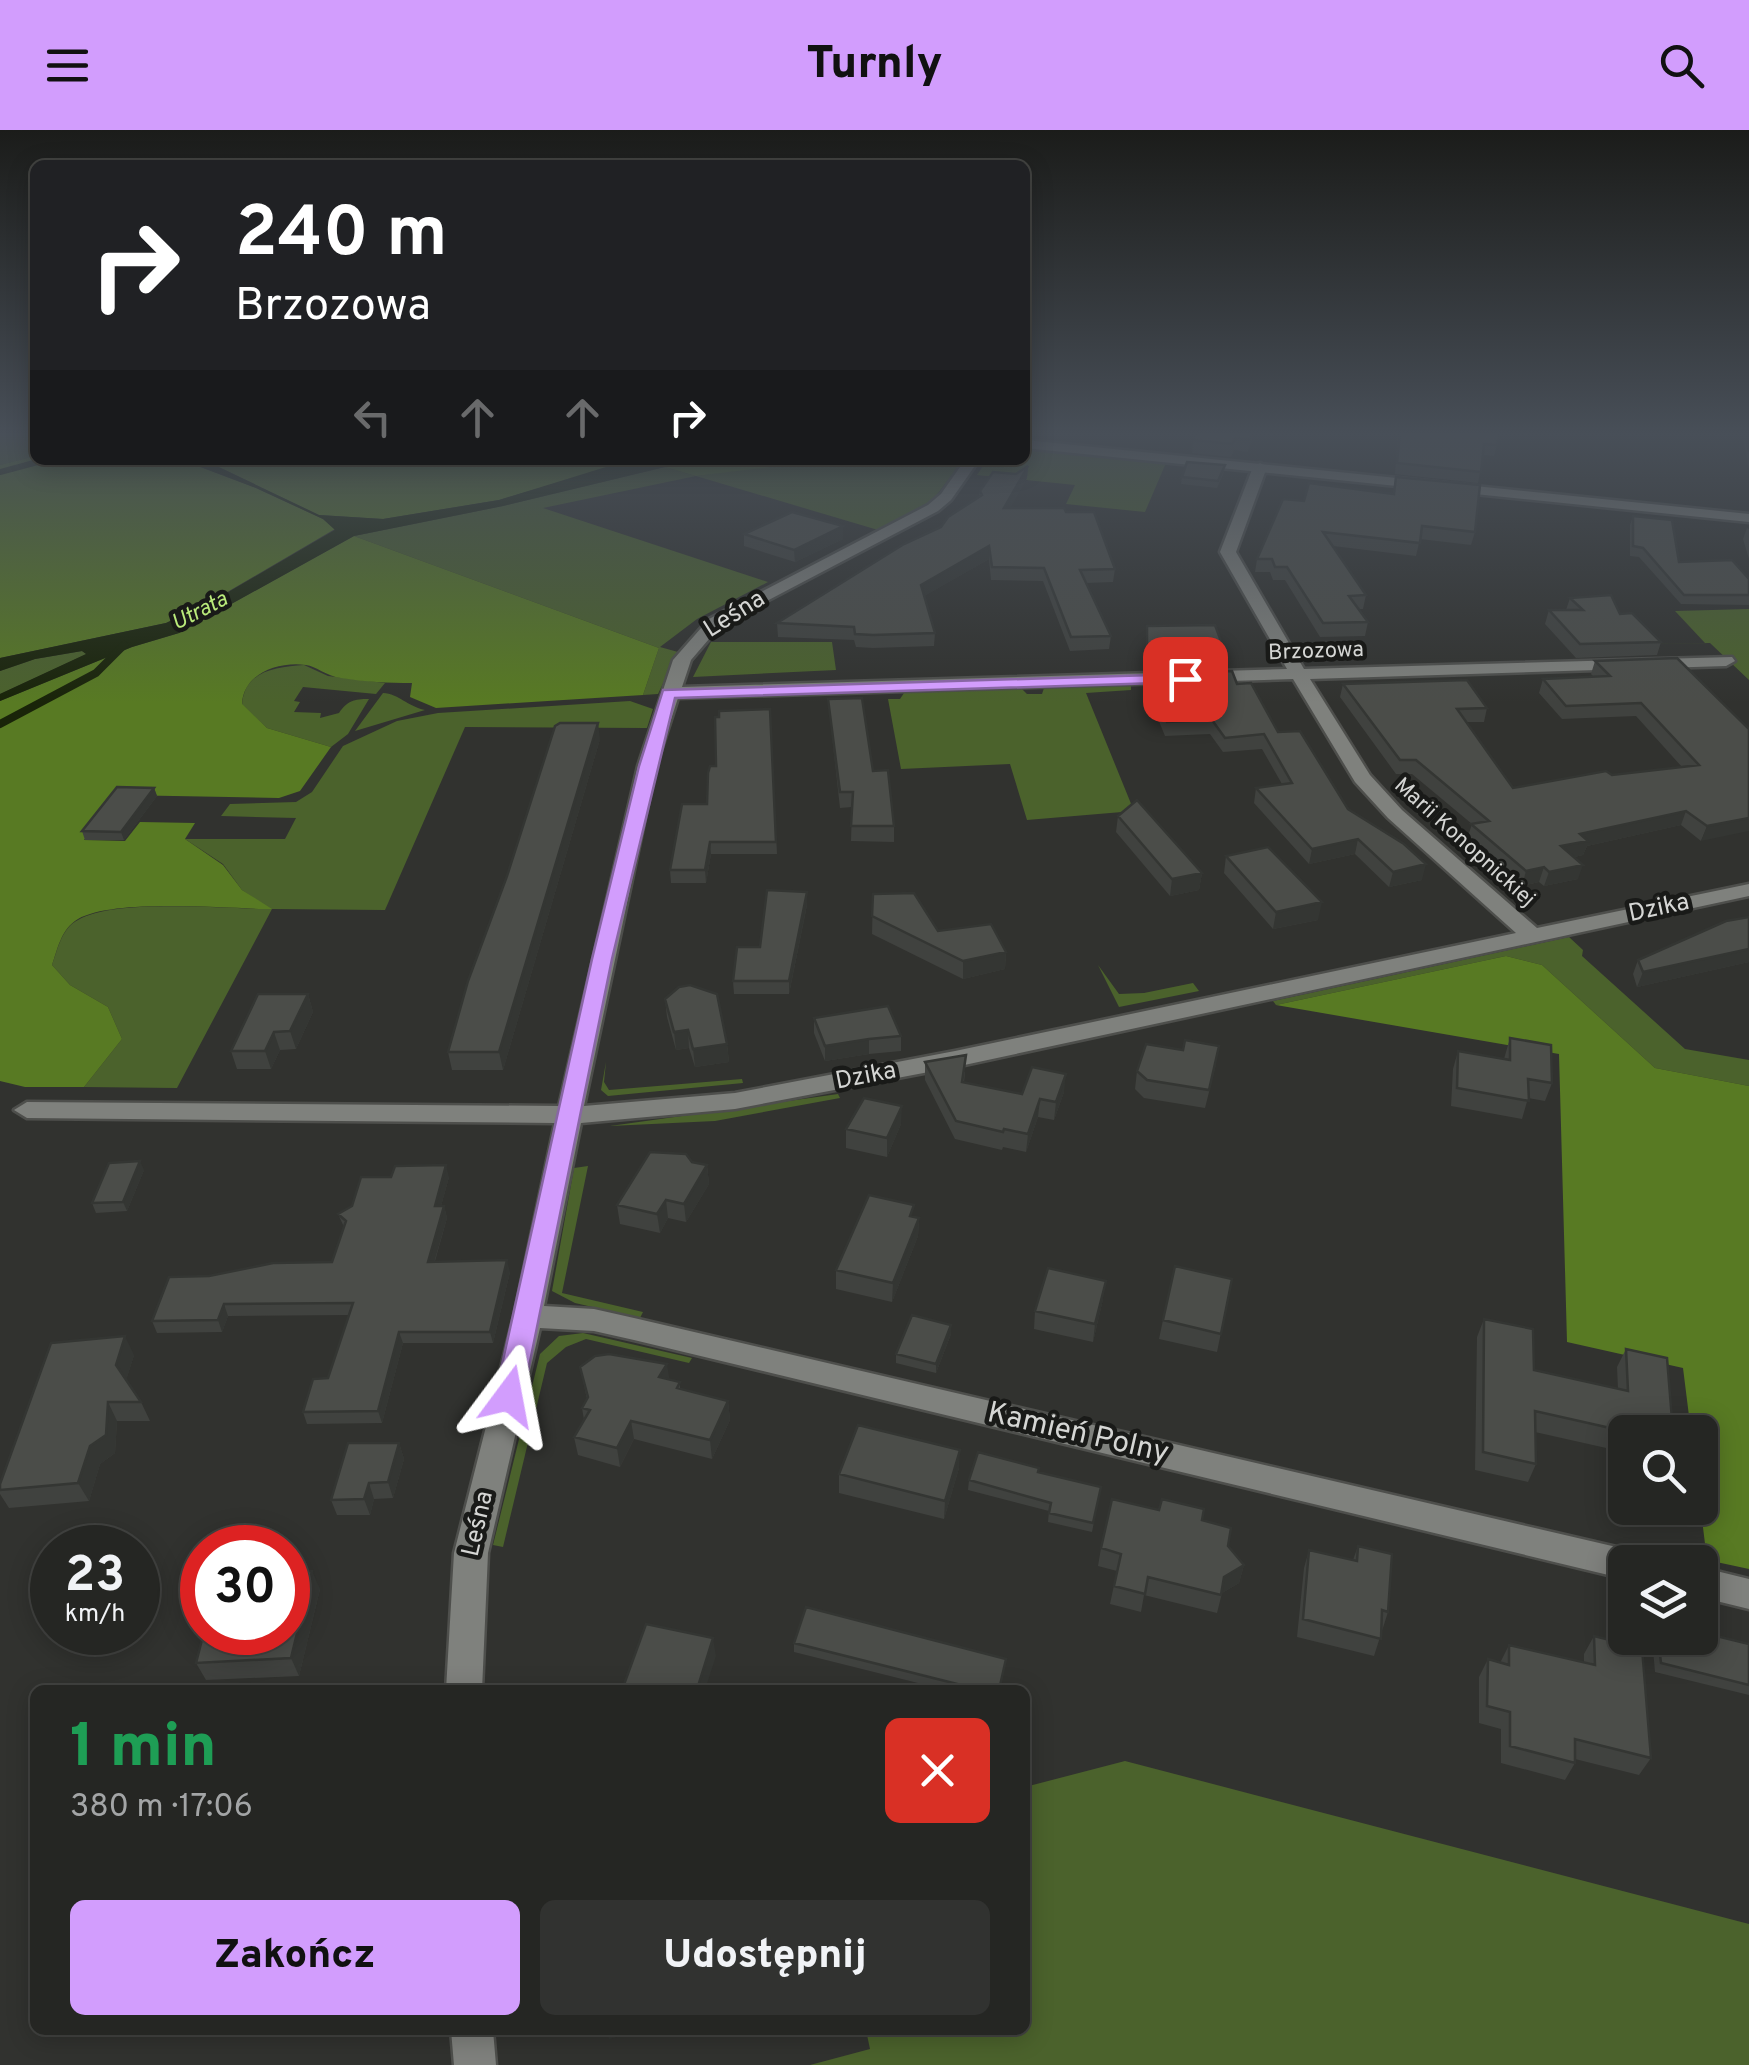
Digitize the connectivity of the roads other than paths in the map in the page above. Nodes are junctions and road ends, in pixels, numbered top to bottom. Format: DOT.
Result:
graph roads {
  1 [pos="906,522"];
  2 [pos="1240,522"];
  3 [pos="1726,661"];
  4 [pos="1298,676"];
  5 [pos="669,694"];
  6 [pos="1749,890"];
  7 [pos="1534,936"];
  8 [pos="27,1110"];
  9 [pos="571,1112"];
  10 [pos="528,1316"];
  11 [pos="1608,1560"];
  12 [pos="1718,1586"];
  13 [pos="1749,1594"];
  14 [pos="464,1685"];
  15 [pos="472,2035"];
  16 [pos="475,2065"];
  1 -- 5 [label="street, Leśna"];
  2 -- 4 [label="street, Marii Konopnickiej"];
  3 -- 4 [label="street, Brzozowa"];
  4 -- 5 [label="street, Brzozowa"];
  4 -- 7 [label="street, Marii Konopnickiej"];
  5 -- 9 [label="street, Leśna"];
  6 -- 7 [label="street, Dzika"];
  7 -- 9 [label="street, Dzika"];
  8 -- 9 [label="street, Dzika"];
  9 -- 10 [label="street, Leśna"];
  10 -- 11 [label="street, Kamień Polny"];
  10 -- 14 [label="street, Leśna"];
  12 -- 13 [label="street"];
  15 -- 16 [label="street"];
}
